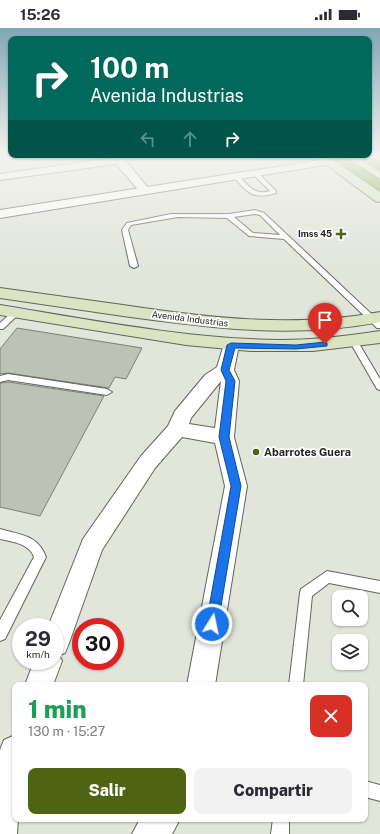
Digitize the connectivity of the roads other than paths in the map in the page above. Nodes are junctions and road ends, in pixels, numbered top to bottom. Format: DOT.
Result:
graph roads {
  1 [pos="135,193"];
  2 [pos="251,193"];
  3 [pos="270,193"];
  4 [pos="0,214"];
  5 [pos="228,216"];
  6 [pos="285,237"];
  7 [pos="134,266"];
  8 [pos="0,293"];
  9 [pos="74,304"];
  10 [pos="5,310"];
  11 [pos="378,321"];
  12 [pos="0,327"];
  13 [pos="380,337"];
  14 [pos="354,342"];
  15 [pos="231,345"];
  16 [pos="225,370"];
  17 [pos="0,379"];
  18 [pos="380,387"];
  19 [pos="107,392"];
  20 [pos="177,429"];
  21 [pos="224,437"];
  22 [pos="0,534"];
  23 [pos="380,587"];
  24 [pos="64,619"];
  25 [pos="0,634"];
  26 [pos="45,670"];
  27 [pos="40,682"];
  28 [pos="202,682"];
  29 [pos="296,682"];
  30 [pos="12,759"];
  31 [pos="368,790"];
  32 [pos="380,793"];
  33 [pos="160,822"];
  34 [pos="281,822"];
  35 [pos="0,834"];
  36 [pos="149,834"];
  37 [pos="280,834"];
  1 -- 4 [label="street"];
  2 -- 3 [label="lane"];
  5 -- 6 [label="lane"];
  5 -- 6 [label="lane"];
  5 -- 7 [label="lane"];
  6 -- 11 [label="lane"];
  8 -- 9 [label="main road, Avenida Industrias"];
  9 -- 10 [label="main road"];
  9 -- 11 [label="main road, Avenida Industrias"];
  10 -- 12 [label="lane"];
  10 -- 15 [label="main road, Avenida Industrias"];
  13 -- 14 [label="main road, Avenida Industrias"];
  14 -- 15 [label="main road, Avenida Industrias"];
  14 -- 18 [label="lane"];
  15 -- 16 [label="street"];
  16 -- 20 [label="street"];
  16 -- 21 [label="street"];
  17 -- 19 [label="lane"];
  20 -- 21 [label="street"];
  20 -- 24 [label="street"];
  21 -- 28 [label="street"];
  22 -- 25 [label="lane"];
  23 -- 29 [label="lane"];
  26 -- 27 [label="street"];
  30 -- 35 [label="street"];
  31 -- 32 [label="lane"];
  33 -- 36 [label="street"];
  34 -- 37 [label="lane"];
}
